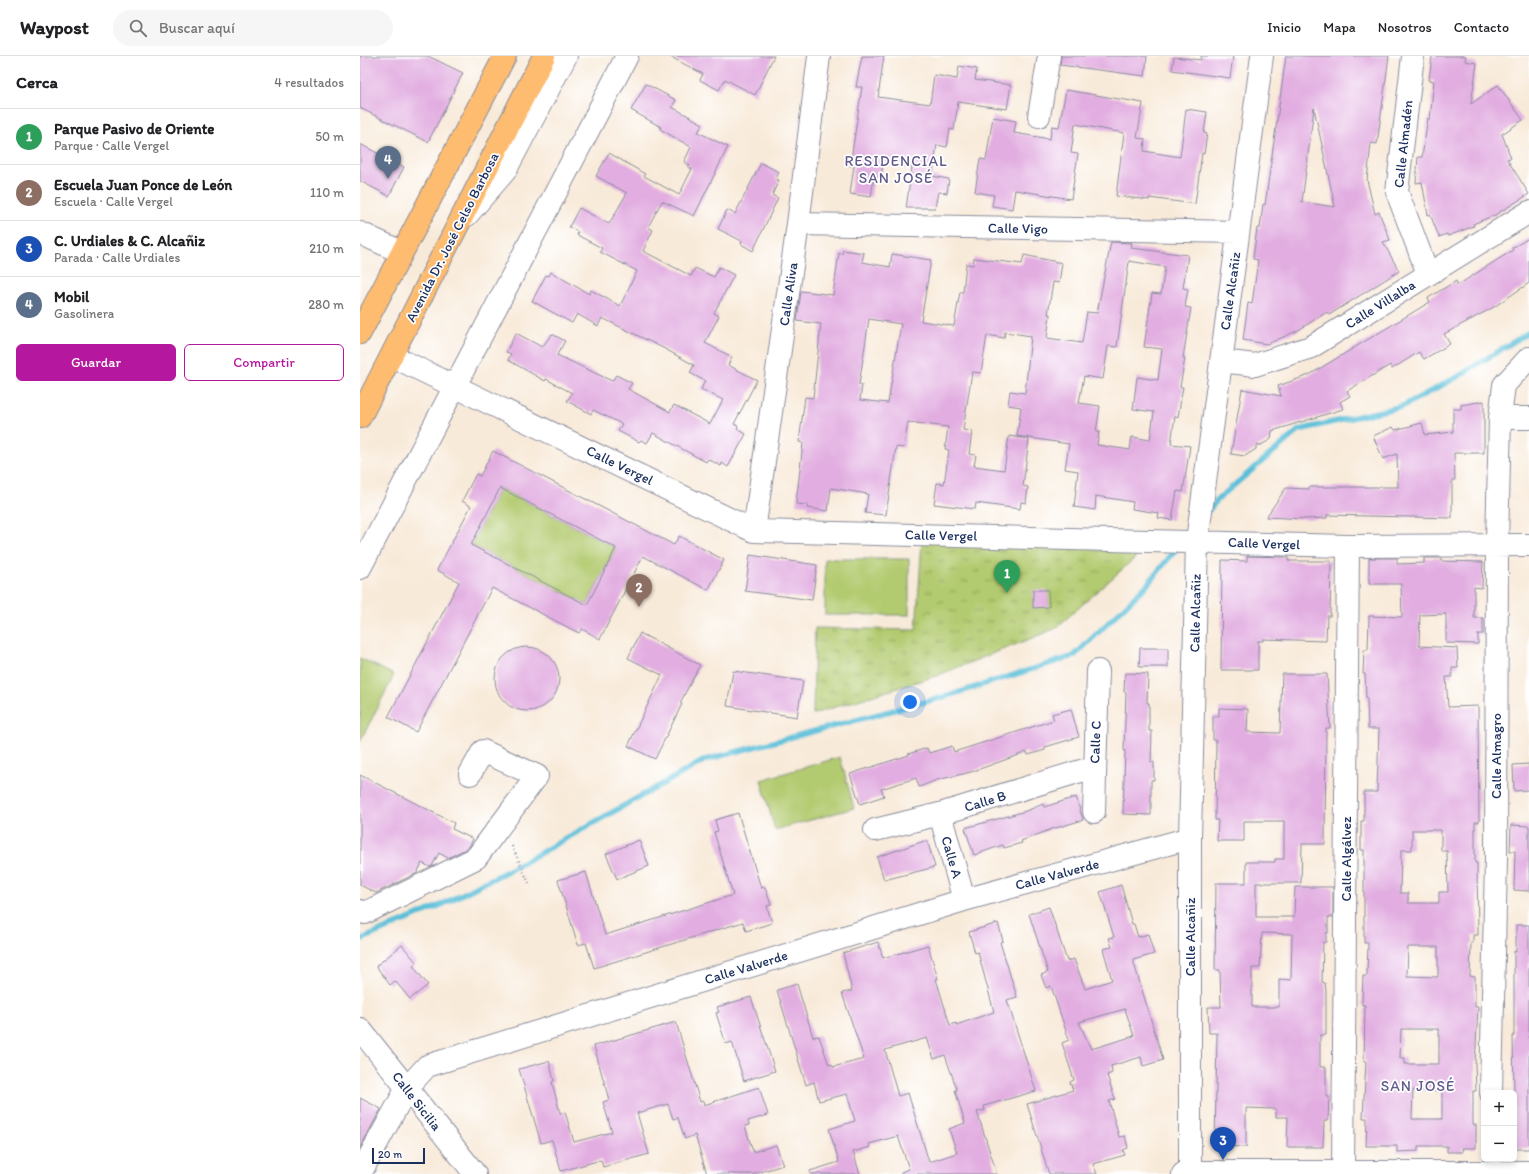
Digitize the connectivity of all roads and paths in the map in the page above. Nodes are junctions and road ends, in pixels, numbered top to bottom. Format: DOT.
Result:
graph roads {
  1 [pos="505,56"];
  2 [pos="544,56"];
  3 [pos="566,56"];
  4 [pos="627,56"];
  5 [pos="819,56"];
  6 [pos="1048,56"];
  7 [pos="1262,56"];
  8 [pos="1413,56"];
  9 [pos="1039,116"];
  10 [pos="1529,212"];
  11 [pos="798,224"];
  12 [pos="459,225"];
  13 [pos="1238,232"];
  14 [pos="360,233"];
  15 [pos="402,252"];
  16 [pos="1428,274"];
  17 [pos="360,333"];
  18 [pos="392,356"];
  19 [pos="1529,358"];
  20 [pos="1221,361"];
  21 [pos="455,385"];
  22 [pos="360,417"];
  23 [pos="1500,418"];
  24 [pos="1529,418"];
  25 [pos="754,531"];
  26 [pos="1197,541"];
  27 [pos="1497,543"];
  28 [pos="1529,545"];
  29 [pos="1348,546"];
  30 [pos="360,568"];
  31 [pos="1098,671"];
  32 [pos="1094,768"];
  33 [pos="470,774"];
  34 [pos="1094,812"];
  35 [pos="940,814"];
  36 [pos="875,830"];
  37 [pos="1190,838"];
  38 [pos="512,846"];
  39 [pos="529,883"];
  40 [pos="964,900"];
  41 [pos="360,911"];
  42 [pos="360,1029"];
  43 [pos="407,1088"];
  44 [pos="1491,1090"];
  45 [pos="1490,1165"];
  46 [pos="1343,1172"];
  47 [pos="1529,1172"];
  48 [pos="1188,1173"];
  49 [pos="360,1174"];
  50 [pos="475,1174"];
  1 -- 15 [label="main road"];
  2 -- 12 [label="main road, Avenida Dr. José Celso Barbosa"];
  3 -- 12 [label="street"];
  4 -- 21 [label="street"];
  5 -- 11 [label="street, Calle Aliva"];
  6 -- 9 [label="street"];
  7 -- 13 [label="street, Calle Alcañiz"];
  8 -- 16 [label="street, Calle Almadén"];
  10 -- 16 [label="street, Calle Villalba"];
  11 -- 13 [label="street, Calle Vigo"];
  11 -- 25 [label="street, Calle Aliva"];
  12 -- 18 [label="main road, Avenida Dr. José Celso Barbosa"];
  13 -- 20 [label="street, Calle Alcañiz"];
  14 -- 15 [label="street"];
  15 -- 17 [label="main road"];
  16 -- 20 [label="street, Calle Villalba"];
  18 -- 21 [label="street, Calle Vergel"];
  18 -- 22 [label="main road, Avenida Dr. José Celso Barbosa"];
  19 -- 23 [label="street, Calle Almagro"];
  20 -- 26 [label="street, Calle Alcañiz"];
  21 -- 25 [label="street, Calle Vergel"];
  21 -- 30 [label="street"];
  23 -- 24 [label="street"];
  23 -- 27 [label="street, Calle Almagro"];
  25 -- 26 [label="street, Calle Vergel"];
  26 -- 29 [label="street, Calle Vergel"];
  26 -- 37 [label="street, Calle Alcañiz"];
  27 -- 28 [label="street, Calle Vergel"];
  27 -- 29 [label="street, Calle Vergel"];
  27 -- 44 [label="street, Calle Almagro"];
  29 -- 46 [label="street, Calle Algálvez"];
  31 -- 32 [label="street, Calle C"];
  32 -- 34 [label="street, Calle C"];
  32 -- 35 [label="street, Calle B"];
  33 -- 41 [label="street"];
  35 -- 36 [label="street, Calle B"];
  35 -- 40 [label="street, Calle A"];
  37 -- 40 [label="street, Calle Valverde"];
  37 -- 48 [label="street, Calle Alcañiz"];
  38 -- 39 [label="path"];
  40 -- 43 [label="street, Calle Valverde"];
  42 -- 43 [label="street, Calle Sicilia"];
  43 -- 49 [label="street, Calle Valverde"];
  43 -- 50 [label="street, Calle Sicilia"];
  45 -- 46 [label="street"];
  45 -- 47 [label="street"];
  46 -- 48 [label="street"];
}
